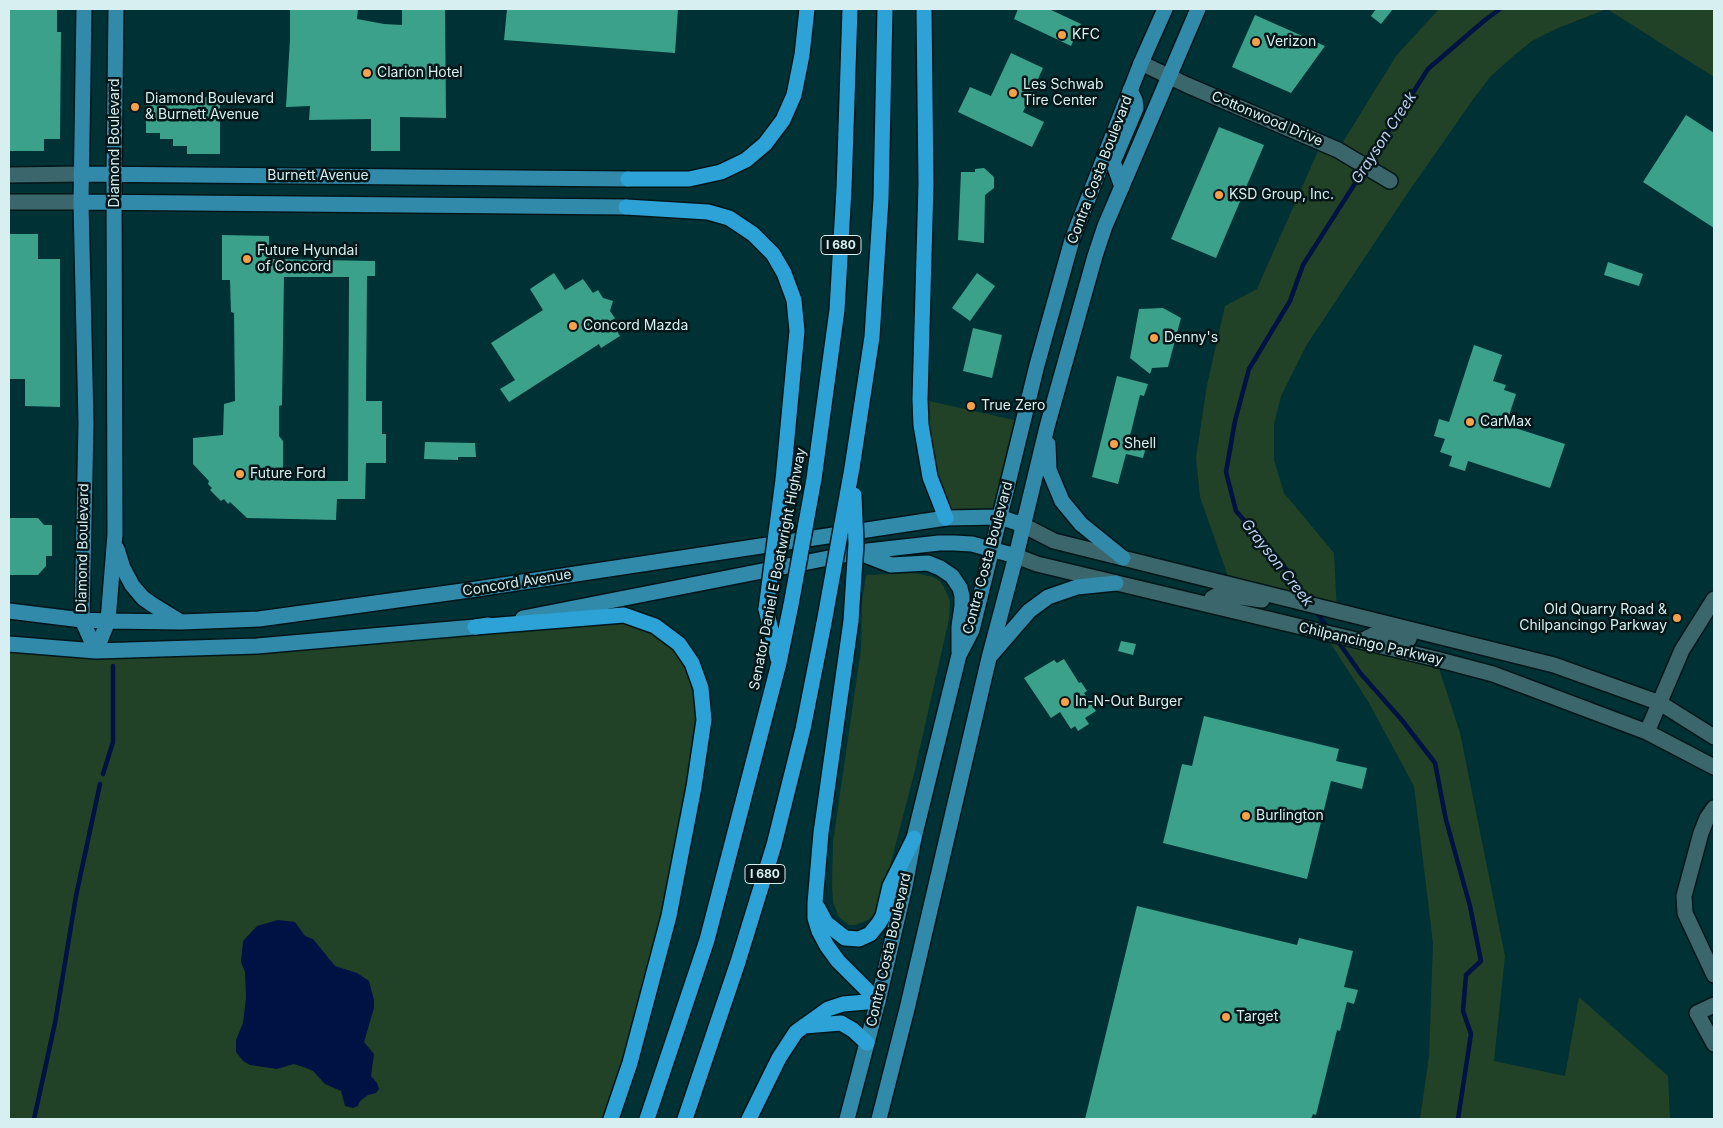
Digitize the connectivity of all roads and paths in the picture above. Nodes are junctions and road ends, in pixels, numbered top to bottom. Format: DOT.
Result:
graph roads {
  1 [pos="84,9"];
  2 [pos="116,9"];
  3 [pos="807,9"];
  4 [pos="850,9"];
  5 [pos="886,9"];
  6 [pos="924,9"];
  7 [pos="1165,9"];
  8 [pos="1198,9"];
  9 [pos="1141,62"];
  10 [pos="1170,76"];
  11 [pos="1130,90"];
  12 [pos="81,174"];
  13 [pos="114,174"];
  14 [pos="9,175"];
  15 [pos="628,179"];
  16 [pos="1390,181"];
  17 [pos="1122,187"];
  18 [pos="9,202"];
  19 [pos="81,202"];
  20 [pos="114,202"];
  21 [pos="626,207"];
  22 [pos="1047,427"];
  23 [pos="852,468"];
  24 [pos="1000,517"];
  25 [pos="946,518"];
  26 [pos="1023,525"];
  27 [pos="115,540"];
  28 [pos="992,549"];
  29 [pos="859,552"];
  30 [pos="1016,556"];
  31 [pos="1123,558"];
  32 [pos="1116,583"];
  33 [pos="1286,598"];
  34 [pos="1714,599"];
  35 [pos="1210,605"];
  36 [pos="9,611"];
  37 [pos="82,620"];
  38 [pos="108,621"];
  39 [pos="181,622"];
  40 [pos="475,627"];
  41 [pos="1360,641"];
  42 [pos="9,644"];
  43 [pos="1471,644"];
  44 [pos="96,651"];
  45 [pos="959,654"];
  46 [pos="989,658"];
  47 [pos="779,663"];
  48 [pos="1660,703"];
  49 [pos="1647,732"];
  50 [pos="1714,737"];
  51 [pos="1714,767"];
  52 [pos="1714,808"];
  53 [pos="914,838"];
  54 [pos="815,903"];
  55 [pos="1714,975"];
  56 [pos="878,1000"];
  57 [pos="1714,1005"];
  58 [pos="802,1026"];
  59 [pos="867,1043"];
  60 [pos="1714,1044"];
  61 [pos="611,1119"];
  62 [pos="647,1119"];
  63 [pos="685,1119"];
  64 [pos="749,1119"];
  65 [pos="847,1119"];
  66 [pos="879,1119"];
  1 -- 12 [label="main road, Diamond Boulevard"];
  2 -- 13 [label="main road, Diamond Boulevard"];
  3 -- 15 [label="highway"];
  4 -- 47 [label="highway, Senator Daniel E Boatwright Highway / I 680, bridge"];
  5 -- 23 [label="highway, I 680"];
  6 -- 25 [label="highway"];
  7 -- 9 [label="main road, Contra Costa Boulevard"];
  8 -- 10 [label="main road, Contra Costa Boulevard"];
  9 -- 10 [label="street, Cottonwood Drive"];
  9 -- 11 [label="main road, Contra Costa Boulevard"];
  10 -- 16 [label="street, Cottonwood Drive"];
  10 -- 17 [label="main road, Contra Costa Boulevard"];
  11 -- 17 [label="main road"];
  11 -- 24 [label="main road, Contra Costa Boulevard"];
  12 -- 13 [label="main road, Burnett Avenue"];
  12 -- 14 [label="street, Burnett Avenue"];
  12 -- 19 [label="main road, Diamond Boulevard"];
  13 -- 15 [label="main road, Burnett Avenue"];
  13 -- 20 [label="main road, Diamond Boulevard"];
  17 -- 22 [label="main road, Contra Costa Boulevard"];
  18 -- 19 [label="street, Burnett Avenue"];
  19 -- 20 [label="main road, Burnett Avenue"];
  19 -- 37 [label="main road, Diamond Boulevard"];
  20 -- 21 [label="main road, Burnett Avenue"];
  20 -- 27 [label="main road, Diamond Boulevard"];
  21 -- 47 [label="highway, bridge"];
  22 -- 26 [label="main road, Contra Costa Boulevard"];
  22 -- 31 [label="main road"];
  23 -- 54 [label="highway, bridge"];
  23 -- 63 [label="highway, I 680, bridge"];
  24 -- 25 [label="main road, Concord Avenue"];
  24 -- 26 [label="main road, Concord Avenue"];
  24 -- 28 [label="main road, Contra Costa Boulevard"];
  25 -- 39 [label="main road, Concord Avenue"];
  26 -- 30 [label="main road, Contra Costa Boulevard"];
  26 -- 31 [label="street, Chilpancingo Parkway"];
  27 -- 38 [label="main road, Diamond Boulevard"];
  27 -- 39 [label="main road"];
  28 -- 29 [label="main road"];
  28 -- 30 [label="main road"];
  28 -- 45 [label="main road, Contra Costa Boulevard"];
  29 -- 40 [label="main road"];
  29 -- 45 [label="main road"];
  30 -- 32 [label="street, Chilpancingo Parkway"];
  30 -- 46 [label="main road, Contra Costa Boulevard"];
  31 -- 33 [label="street, Chilpancingo Parkway"];
  32 -- 35 [label="street, Chilpancingo Parkway"];
  32 -- 46 [label="main road"];
  33 -- 35 [label="street"];
  33 -- 43 [label="street, Chilpancingo Parkway"];
  34 -- 48 [label="street"];
  35 -- 41 [label="street, Chilpancingo Parkway"];
  36 -- 37 [label="main road, Concord Avenue"];
  37 -- 38 [label="main road, Concord Avenue"];
  37 -- 44 [label="main road, Diamond Boulevard"];
  38 -- 39 [label="main road, Concord Avenue"];
  38 -- 44 [label="main road, Diamond Boulevard"];
  40 -- 44 [label="main road"];
  40 -- 61 [label="highway"];
  41 -- 43 [label="street"];
  41 -- 49 [label="street, Chilpancingo Parkway"];
  42 -- 44 [label="main road"];
  43 -- 48 [label="street, Chilpancingo Parkway"];
  45 -- 53 [label="main road, Contra Costa Boulevard"];
  46 -- 66 [label="main road, Contra Costa Boulevard"];
  47 -- 62 [label="highway, Senator Daniel E Boatwright Highway / I 680"];
  48 -- 49 [label="street"];
  48 -- 50 [label="street, Chilpancingo Parkway"];
  49 -- 51 [label="street, Chilpancingo Parkway"];
  52 -- 55 [label="street"];
  53 -- 54 [label="highway"];
  53 -- 56 [label="main road, Contra Costa Boulevard"];
  54 -- 56 [label="highway"];
  56 -- 58 [label="highway"];
  56 -- 59 [label="main road, Contra Costa Boulevard"];
  57 -- 60 [label="street"];
  58 -- 59 [label="highway"];
  58 -- 64 [label="highway"];
  59 -- 65 [label="main road, Contra Costa Boulevard"];
}
